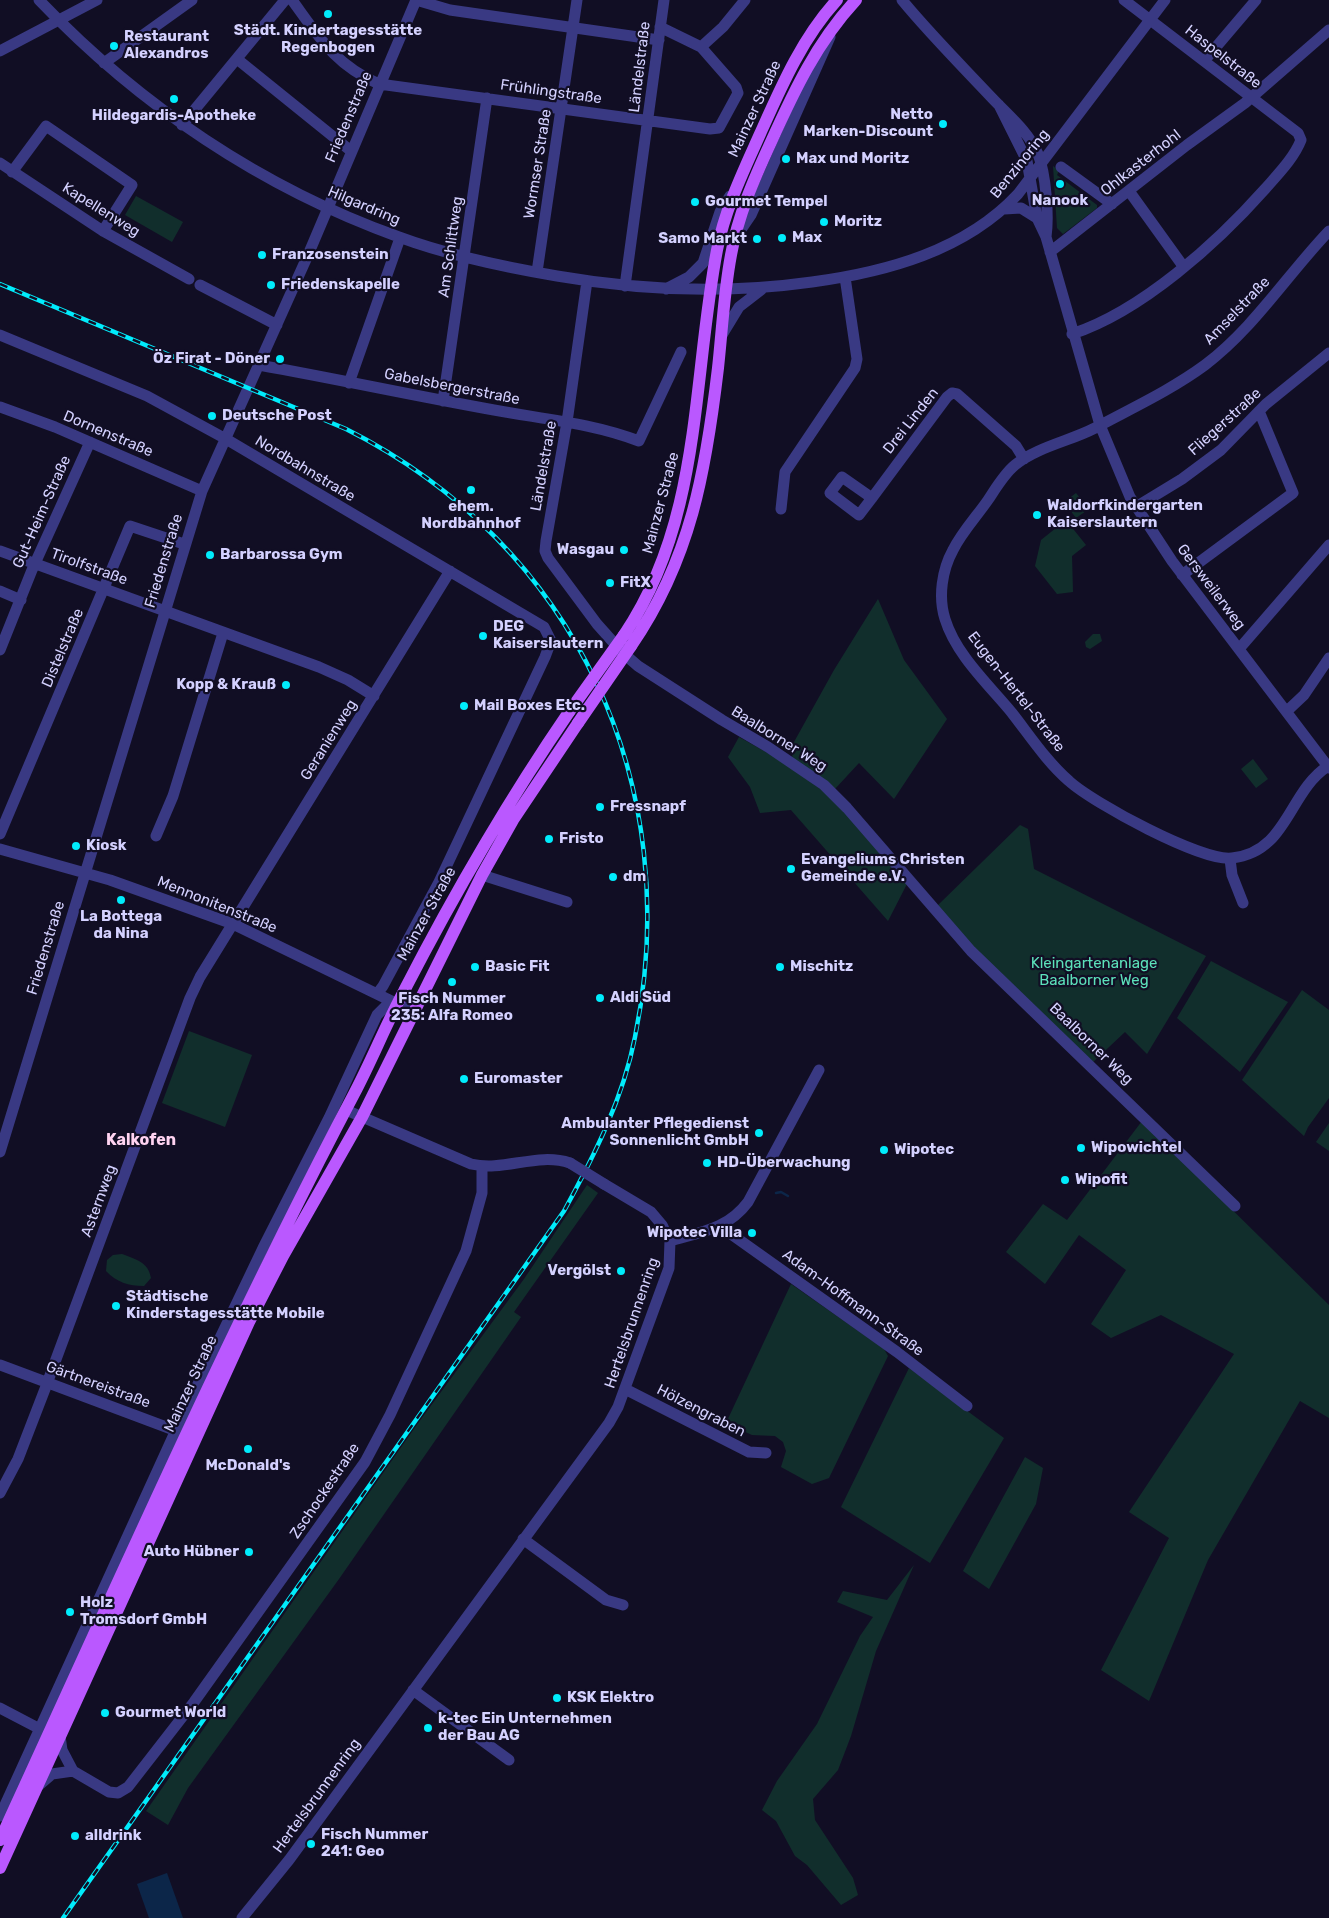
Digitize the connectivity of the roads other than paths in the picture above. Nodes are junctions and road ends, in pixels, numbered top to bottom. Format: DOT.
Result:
graph roads {
  1 [pos="39,0"];
  2 [pos="97,0"];
  3 [pos="192,0"];
  4 [pos="285,0"];
  5 [pos="292,0"];
  6 [pos="416,0"];
  7 [pos="577,0"];
  8 [pos="664,0"];
  9 [pos="745,0"];
  10 [pos="837,0"];
  11 [pos="856,0"];
  12 [pos="902,0"];
  13 [pos="1124,0"];
  14 [pos="1165,0"];
  15 [pos="1256,0"];
  16 [pos="1150,20"];
  17 [pos="58,21"];
  18 [pos="660,26"];
  19 [pos="574,28"];
  20 [pos="1329,30"];
  21 [pos="659,40"];
  22 [pos="701,47"];
  23 [pos="0,51"];
  24 [pos="237,59"];
  25 [pos="1205,60"];
  26 [pos="104,63"];
  27 [pos="379,84"];
  28 [pos="487,98"];
  29 [pos="1251,98"];
  30 [pos="999,105"];
  31 [pos="562,108"];
  32 [pos="648,120"];
  33 [pos="182,125"];
  34 [pos="351,151"];
  35 [pos="0,163"];
  36 [pos="1041,164"];
  37 [pos="1062,167"];
  38 [pos="12,172"];
  39 [pos="1030,179"];
  40 [pos="734,190"];
  41 [pos="1129,191"];
  42 [pos="1112,204"];
  43 [pos="328,208"];
  44 [pos="1004,209"];
  45 [pos="1037,218"];
  46 [pos="103,231"];
  47 [pos="1329,231"];
  48 [pos="1046,237"];
  49 [pos="400,238"];
  50 [pos="1050,252"];
  51 [pos="465,257"];
  52 [pos="1183,266"];
  53 [pos="537,272"];
  54 [pos="845,277"];
  55 [pos="189,279"];
  56 [pos="588,281"];
  57 [pos="200,285"];
  58 [pos="626,286"];
  59 [pos="765,287"];
  60 [pos="665,290"];
  61 [pos="711,290"];
  62 [pos="726,290"];
  63 [pos="277,325"];
  64 [pos="1072,334"];
  65 [pos="0,335"];
  66 [pos="721,337"];
  67 [pos="681,352"];
  68 [pos="1329,353"];
  69 [pos="259,365"];
  70 [pos="350,383"];
  71 [pos="443,401"];
  72 [pos="0,407"];
  73 [pos="1259,412"];
  74 [pos="567,422"];
  75 [pos="1100,425"];
  76 [pos="226,439"];
  77 [pos="90,442"];
  78 [pos="1024,458"];
  79 [pos="202,492"];
  80 [pos="872,498"];
  81 [pos="1136,508"];
  82 [pos="781,509"];
  83 [pos="184,544"];
  84 [pos="1329,545"];
  85 [pos="0,551"];
  86 [pos="35,564"];
  87 [pos="450,571"];
  88 [pos="1182,576"];
  89 [pos="105,589"];
  90 [pos="0,591"];
  91 [pos="20,600"];
  92 [pos="164,611"];
  93 [pos="223,633"];
  94 [pos="608,636"];
  95 [pos="552,642"];
  96 [pos="1239,649"];
  97 [pos="0,650"];
  98 [pos="1329,658"];
  99 [pos="374,696"];
  100 [pos="1287,711"];
  101 [pos="1327,760"];
  102 [pos="0,834"];
  103 [pos="156,836"];
  104 [pos="0,849"];
  105 [pos="1230,859"];
  106 [pos="85,873"];
  107 [pos="482,875"];
  108 [pos="567,902"];
  109 [pos="1243,903"];
  110 [pos="233,924"];
  111 [pos="377,994"];
  112 [pos="394,1002"];
  113 [pos="414,1012"];
  114 [pos="819,1070"];
  115 [pos="346,1110"];
  116 [pos="362,1117"];
  117 [pos="0,1152"];
  118 [pos="482,1166"];
  119 [pos="1234,1206"];
  120 [pos="722,1225"];
  121 [pos="670,1241"];
  122 [pos="0,1365"];
  123 [pos="48,1382"];
  124 [pos="624,1389"];
  125 [pos="967,1406"];
  126 [pos="181,1432"];
  127 [pos="766,1454"];
  128 [pos="0,1493"];
  129 [pos="523,1539"];
  130 [pos="623,1605"];
  131 [pos="413,1690"];
  132 [pos="0,1708"];
  133 [pos="40,1728"];
  134 [pos="60,1736"];
  135 [pos="509,1760"];
  136 [pos="73,1770"];
  137 [pos="38,1786"];
  138 [pos="0,1816"];
  139 [pos="0,1840"];
  140 [pos="0,1868"];
  141 [pos="242,1918"];
  1 -- 17 [label="street, Hilgardring"];
  2 -- 17 [label="street"];
  3 -- 26 [label="street"];
  4 -- 24 [label="street"];
  5 -- 27 [label="street"];
  6 -- 19 [label="street"];
  6 -- 27 [label="street, Friedenstraße"];
  7 -- 19 [label="street, Wormser Straße"];
  8 -- 18 [label="street, Ländelstraße"];
  9 -- 22 [label="street"];
  10 -- 40 [label="main road, Mainzer Straße"];
  11 -- 62 [label="main road, Mainzer Straße"];
  12 -- 30 [label="street, Gersweilerweg"];
  13 -- 16 [label="street, Haspelstraße"];
  14 -- 16 [label="street, Benzinoring"];
  15 -- 25 [label="street"];
  16 -- 25 [label="street, Haspelstraße"];
  16 -- 36 [label="street, Benzinoring"];
  17 -- 23 [label="street"];
  17 -- 26 [label="street, Hilgardring"];
  18 -- 21 [label="street, Ländelstraße"];
  18 -- 22 [label="street"];
  19 -- 21 [label="street"];
  19 -- 31 [label="street, Wormser Straße"];
  20 -- 29 [label="street, Ohlkasterhohl"];
  21 -- 32 [label="street, Ländelstraße"];
  22 -- 32 [label="street, Frühlingstraße"];
  24 -- 33 [label="street"];
  24 -- 34 [label="street"];
  25 -- 29 [label="street, Haspelstraße"];
  26 -- 33 [label="street, Hilgardring"];
  27 -- 28 [label="street, Frühlingstraße"];
  27 -- 34 [label="street, Friedenstraße"];
  28 -- 31 [label="street, Frühlingstraße"];
  28 -- 51 [label="street, Am Schlittweg"];
  29 -- 41 [label="street, Ohlkasterhohl"];
  29 -- 52 [label="street, Haspelstraße"];
  30 -- 36 [label="street, Gersweilerweg"];
  30 -- 39 [label="street, Gersweilerweg"];
  31 -- 32 [label="street, Frühlingstraße"];
  31 -- 53 [label="street, Wormser Straße"];
  32 -- 58 [label="street, Ländelstraße"];
  33 -- 43 [label="street, Hilgardring"];
  34 -- 43 [label="street, Friedenstraße"];
  35 -- 38 [label="street, Kapellenweg"];
  36 -- 39 [label="street, Benzinoring"];
  36 -- 48 [label="street, Gersweilerweg"];
  37 -- 42 [label="street"];
  38 -- 46 [label="street, Kapellenweg"];
  38 -- 46 [label="street"];
  39 -- 44 [label="street, Benzinoring"];
  39 -- 45 [label="street, Gersweilerweg"];
  40 -- 60 [label="street"];
  40 -- 61 [label="main road, Mainzer Straße"];
  41 -- 42 [label="street, Ohlkasterhohl"];
  41 -- 52 [label="street"];
  42 -- 50 [label="street, Ohlkasterhohl"];
  43 -- 49 [label="street, Hilgardring"];
  43 -- 63 [label="street, Friedenstraße"];
  44 -- 45 [label="street"];
  44 -- 54 [label="street, Benzinoring"];
  45 -- 48 [label="street, Gersweilerweg"];
  46 -- 55 [label="street, Kapellenweg"];
  47 -- 75 [label="street, Amselstraße"];
  48 -- 50 [label="street, Gersweilerweg"];
  49 -- 51 [label="street, Hilgardring"];
  49 -- 70 [label="street"];
  50 -- 64 [label="street, Gersweilerweg"];
  51 -- 53 [label="street, Hilgardring"];
  51 -- 71 [label="street, Am Schlittweg"];
  52 -- 64 [label="street"];
  53 -- 56 [label="street, Hilgardring"];
  54 -- 59 [label="street, Benzinoring"];
  54 -- 82 [label="street"];
  56 -- 58 [label="street, Hilgardring"];
  56 -- 74 [label="street, Ländelstraße"];
  57 -- 63 [label="street"];
  58 -- 60 [label="street, Hilgardring"];
  59 -- 62 [label="street, Benzinoring"];
  59 -- 66 [label="street"];
  60 -- 61 [label="street, Hilgardring"];
  61 -- 62 [label="street, Benzinoring"];
  61 -- 112 [label="main road, Mainzer Straße, bridge"];
  62 -- 66 [label="main road, Mainzer Straße"];
  63 -- 69 [label="street, Friedenstraße"];
  64 -- 75 [label="street, Gersweilerweg"];
  65 -- 76 [label="street, Nordbahnstraße"];
  66 -- 107 [label="main road, Mainzer Straße, bridge"];
  67 -- 74 [label="street, Gabelsbergerstraße"];
  68 -- 73 [label="street, Fliegerstraße"];
  69 -- 70 [label="street, Gabelsbergerstraße"];
  69 -- 76 [label="street, Friedenstraße"];
  70 -- 71 [label="street, Gabelsbergerstraße"];
  71 -- 74 [label="street, Gabelsbergerstraße"];
  72 -- 77 [label="street, Dornenstraße"];
  73 -- 81 [label="street, Fliegerstraße"];
  73 -- 88 [label="street"];
  74 -- 94 [label="street, Ländelstraße"];
  75 -- 78 [label="street, Eugen-Hertel-Straße"];
  75 -- 81 [label="street, Gersweilerweg"];
  76 -- 79 [label="street, Friedenstraße"];
  76 -- 87 [label="street, Nordbahnstraße"];
  77 -- 79 [label="street, Dornenstraße"];
  77 -- 86 [label="street, Gut-Heim-Straße"];
  78 -- 80 [label="street, Drei Linden"];
  78 -- 105 [label="street, Eugen-Hertel-Straße"];
  79 -- 83 [label="street, Friedenstraße"];
  81 -- 88 [label="street, Gersweilerweg"];
  83 -- 89 [label="street, Distelstraße"];
  83 -- 92 [label="street, Friedenstraße"];
  84 -- 96 [label="street"];
  85 -- 86 [label="street, Tirolfstraße"];
  86 -- 89 [label="street, Tirolfstraße"];
  86 -- 91 [label="street, Gut-Heim-Straße"];
  87 -- 95 [label="street, Nordbahnstraße"];
  87 -- 99 [label="street, Geranienweg"];
  88 -- 96 [label="street, Gersweilerweg"];
  89 -- 92 [label="street, Tirolfstraße"];
  89 -- 102 [label="street, Distelstraße"];
  90 -- 91 [label="street"];
  91 -- 97 [label="street, Gut-Heim-Straße"];
  92 -- 93 [label="street, Tirolfstraße"];
  92 -- 106 [label="street, Friedenstraße"];
  93 -- 99 [label="street, Tirolfstraße"];
  93 -- 103 [label="street"];
  94 -- 119 [label="street, Baalborner Weg"];
  95 -- 111 [label="street, Mainzer Straße"];
  96 -- 100 [label="street, Gersweilerweg"];
  98 -- 100 [label="street"];
  99 -- 110 [label="street, Geranienweg"];
  100 -- 101 [label="street, Gersweilerweg"];
  101 -- 105 [label="street, Eugen-Hertel-Straße"];
  104 -- 106 [label="street, Mennonitenstraße"];
  105 -- 109 [label="street"];
  106 -- 110 [label="street, Mennonitenstraße"];
  106 -- 117 [label="street, Friedenstraße"];
  107 -- 108 [label="street, Mainzer Straße"];
  107 -- 113 [label="main road, Mainzer Straße"];
  110 -- 111 [label="street, Mennonitenstraße"];
  110 -- 123 [label="street, Asternweg"];
  111 -- 112 [label="street, Mennonitenstraße"];
  112 -- 113 [label="street, Mennonitenstraße"];
  112 -- 115 [label="main road, Mainzer Straße"];
  112 -- 126 [label="street, Mainzer Straße"];
  113 -- 116 [label="main road, Mainzer Straße"];
  114 -- 120 [label="street"];
  115 -- 116 [label="street, Hertelsbrunnenring"];
  115 -- 126 [label="main road, Mainzer Straße"];
  116 -- 118 [label="street, Hertelsbrunnenring"];
  116 -- 134 [label="main road, Mainzer Straße"];
  118 -- 121 [label="street, Hertelsbrunnenring, bridge"];
  118 -- 136 [label="street, Zschockestraße"];
  120 -- 121 [label="street"];
  120 -- 125 [label="street, Adam-Hoffmann-Straße"];
  121 -- 124 [label="street, Hertelsbrunnenring"];
  122 -- 123 [label="street, Gärtnereistraße"];
  123 -- 126 [label="street, Gärtnereistraße"];
  123 -- 128 [label="street, Asternweg"];
  124 -- 127 [label="street, Hölzengraben"];
  124 -- 129 [label="street, Hertelsbrunnenring"];
  126 -- 133 [label="street, Mainzer Straße"];
  126 -- 139 [label="main road, Mainzer Straße"];
  129 -- 130 [label="street"];
  129 -- 131 [label="street, Hertelsbrunnenring"];
  131 -- 135 [label="street"];
  131 -- 141 [label="street, Hertelsbrunnenring"];
  132 -- 133 [label="street"];
  133 -- 138 [label="street, Mainzer Straße"];
  134 -- 136 [label="street"];
  134 -- 137 [label="main road, Mainzer Straße"];
  136 -- 137 [label="street"];
  137 -- 140 [label="main road, Mainzer Straße"];
}
